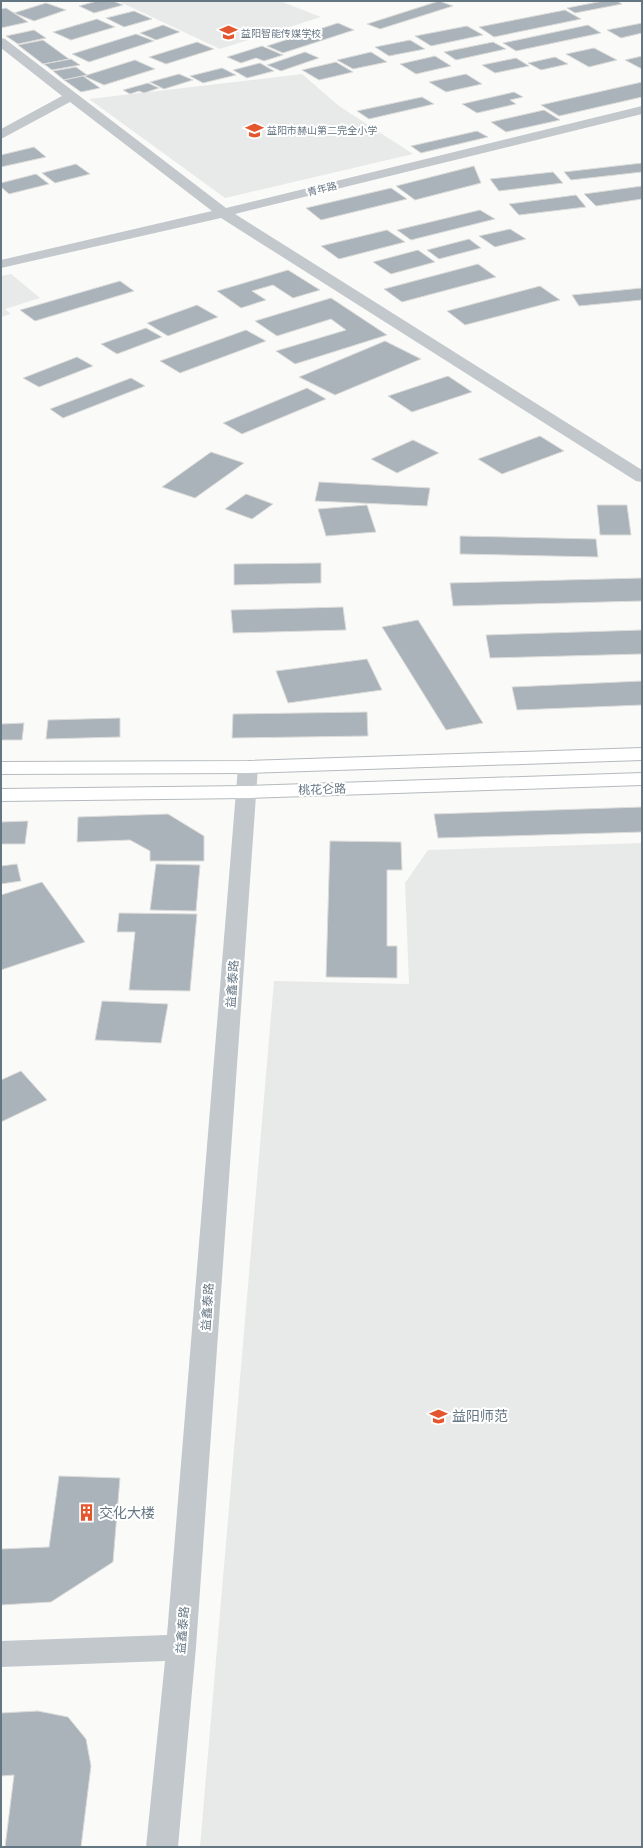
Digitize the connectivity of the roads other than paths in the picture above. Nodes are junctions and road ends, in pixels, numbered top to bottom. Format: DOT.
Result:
graph roads {
  1 [pos="1,42"];
  2 [pos="70,96"];
  3 [pos="642,110"];
  4 [pos="1,135"];
  5 [pos="223,213"];
  6 [pos="1,264"];
  7 [pos="642,477"];
  8 [pos="642,754"];
  9 [pos="248,766"];
  10 [pos="1,768"];
  11 [pos="642,779"];
  12 [pos="247,792"];
  13 [pos="1,795"];
  14 [pos="181,1647"];
  15 [pos="1,1654"];
  16 [pos="162,1847"];
  1 -- 2 [label="street"];
  2 -- 4 [label="street"];
  2 -- 5 [label="street"];
  3 -- 5 [label="street, 青年路"];
  5 -- 6 [label="street, 青年路"];
  5 -- 7 [label="street"];
  8 -- 9 [label="main road, 桃花仑路"];
  9 -- 10 [label="main road, 桃花仑路"];
  9 -- 12 [label="street, 益鑫泰路"];
  11 -- 12 [label="main road, 桃花仑路"];
  12 -- 13 [label="main road, 桃花仑路"];
  12 -- 14 [label="street, 益鑫泰路"];
  14 -- 15 [label="street"];
  14 -- 16 [label="street, 益鑫泰路"];
}
